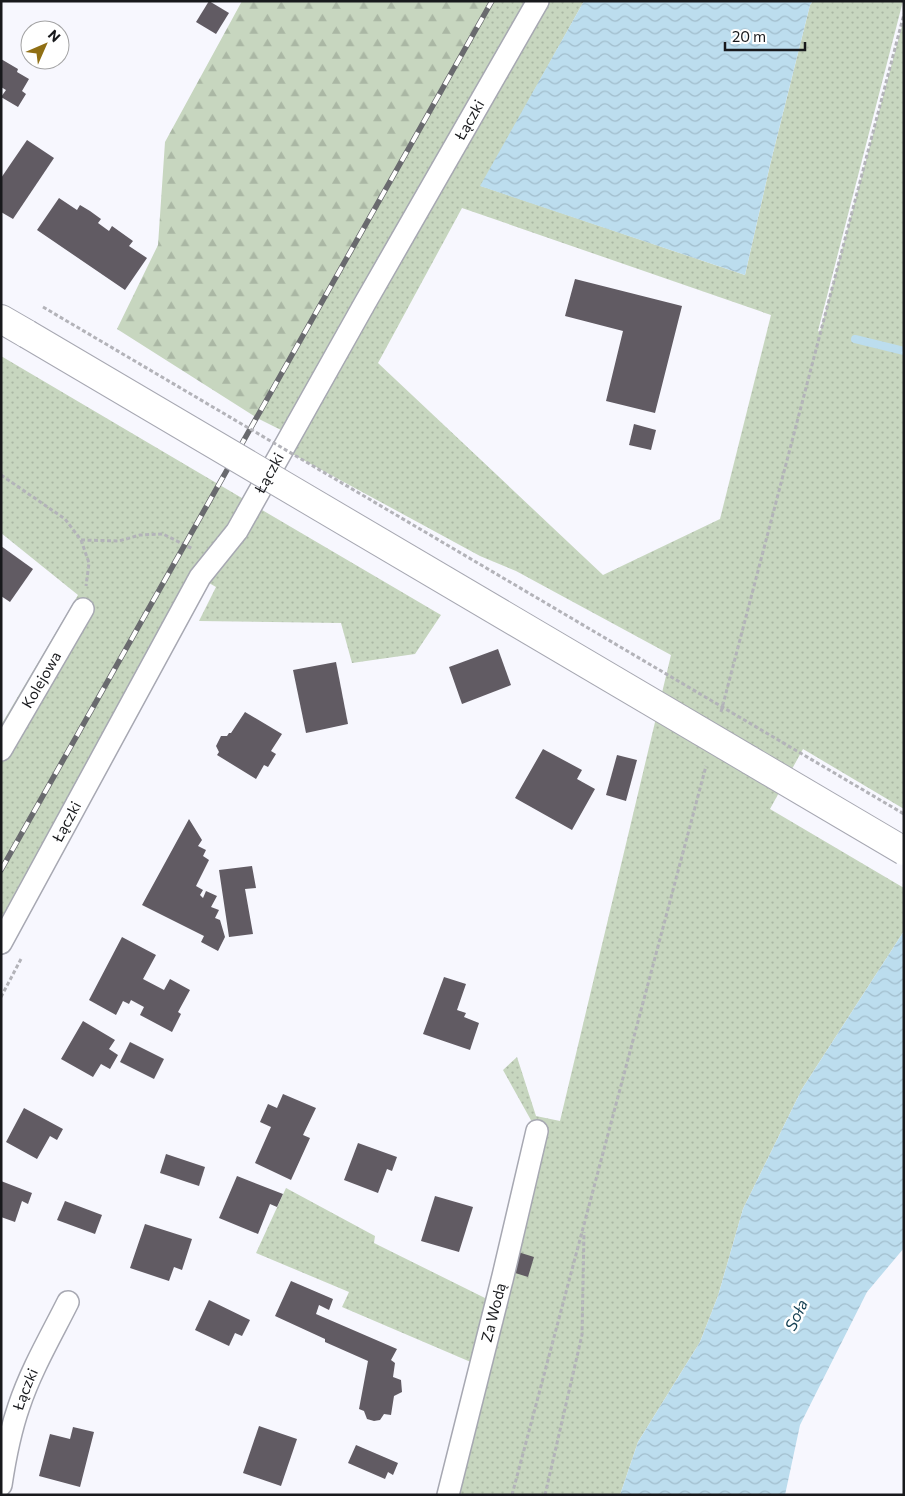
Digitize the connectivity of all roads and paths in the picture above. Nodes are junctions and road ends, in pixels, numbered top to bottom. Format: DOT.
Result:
graph roads {
  1 [pos="538,1"];
  2 [pos="43,307"];
  3 [pos="1,319"];
  4 [pos="1,475"];
  5 [pos="81,540"];
  6 [pos="213,561"];
  7 [pos="83,609"];
  8 [pos="1,750"];
  9 [pos="904,814"];
  10 [pos="904,851"];
  11 [pos="1,943"];
  12 [pos="537,1131"];
  13 [pos="584,1226"];
  14 [pos="68,1302"];
  15 [pos="1,1485"];
  16 [pos="448,1495"];
  17 [pos="545,1495"];
  1 -- 6 [label="street, Łączki"];
  2 -- 9 [label="path, bridge"];
  3 -- 10 [label="main road, bridge"];
  4 -- 5 [label="path"];
  5 -- 6 [label="path"];
  5 -- 7 [label="path"];
  6 -- 11 [label="street, Łączki"];
  7 -- 8 [label="street, Kolejowa"];
  12 -- 16 [label="street, Za Wodą"];
  13 -- 17 [label="path"];
  14 -- 15 [label="street, Łączki"];
}
